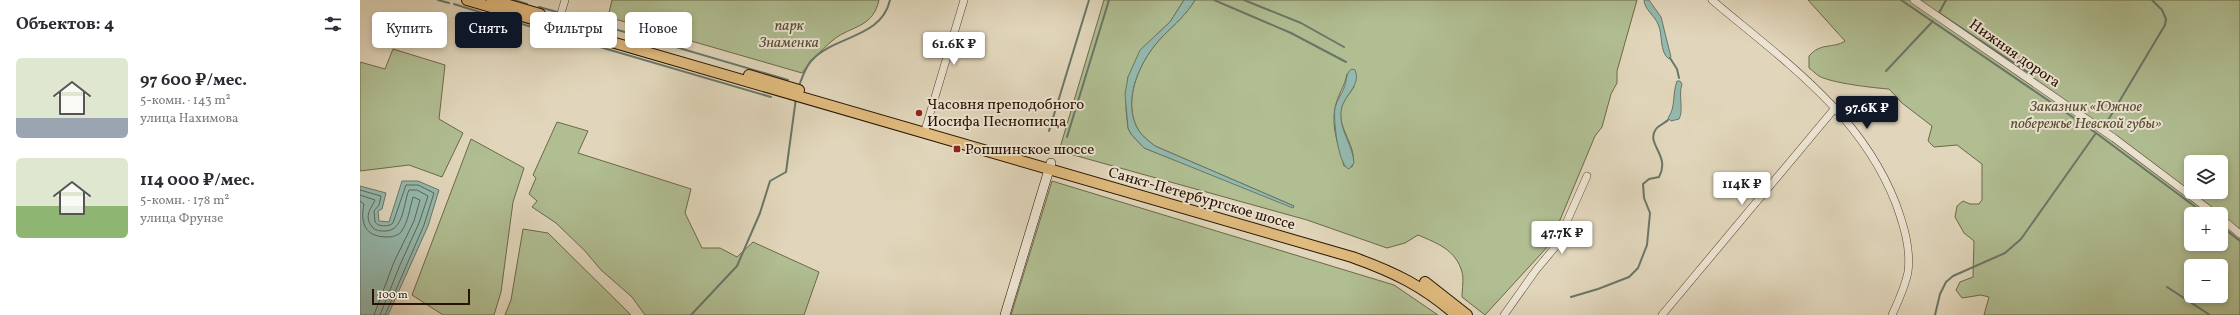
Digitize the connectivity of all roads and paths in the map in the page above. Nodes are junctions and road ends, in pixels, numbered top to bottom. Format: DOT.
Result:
graph roads {
  1 [pos="467,0"];
  2 [pos="492,0"];
  3 [pos="564,0"];
  4 [pos="964,0"];
  5 [pos="1712,0"];
  6 [pos="1914,0"];
  7 [pos="533,12"];
  8 [pos="562,12"];
  9 [pos="617,37"];
  10 [pos="786,89"];
  11 [pos="810,97"];
  12 [pos="1835,108"];
  13 [pos="926,127"];
  14 [pos="1050,166"];
  15 [pos="1586,176"];
  16 [pos="2206,207"];
  17 [pos="2228,224"];
  18 [pos="2240,234"];
  19 [pos="1005,315"];
  20 [pos="1456,315"];
  21 [pos="1467,315"];
  22 [pos="1504,315"];
  23 [pos="1662,315"];
  24 [pos="1892,315"];
  1 -- 10 [label="main road, Санкт-Петербургское шоссе"];
  2 -- 7 [label="main road, Санкт-Петербургское шоссе"];
  3 -- 8 [label="street"];
  4 -- 13 [label="street"];
  5 -- 12 [label="street"];
  6 -- 16 [label="street, Нижняя дорога"];
  9 -- 10 [label="main road, Санкт-Петербургское шоссе"];
  10 -- 11 [label="main road, Санкт-Петербургское шоссе"];
  11 -- 13 [label="main road, Санкт-Петербургское шоссе"];
  11 -- 14 [label="main road, Санкт-Петербургское шоссе"];
  12 -- 23 [label="street"];
  12 -- 24 [label="street"];
  13 -- 14 [label="main road, Санкт-Петербургское шоссе"];
  14 -- 19 [label="main road"];
  14 -- 20 [label="main road, Санкт-Петербургское шоссе"];
  14 -- 21 [label="main road, Санкт-Петербургское шоссе"];
  15 -- 22 [label="street"];
  17 -- 18 [label="street"];
}
